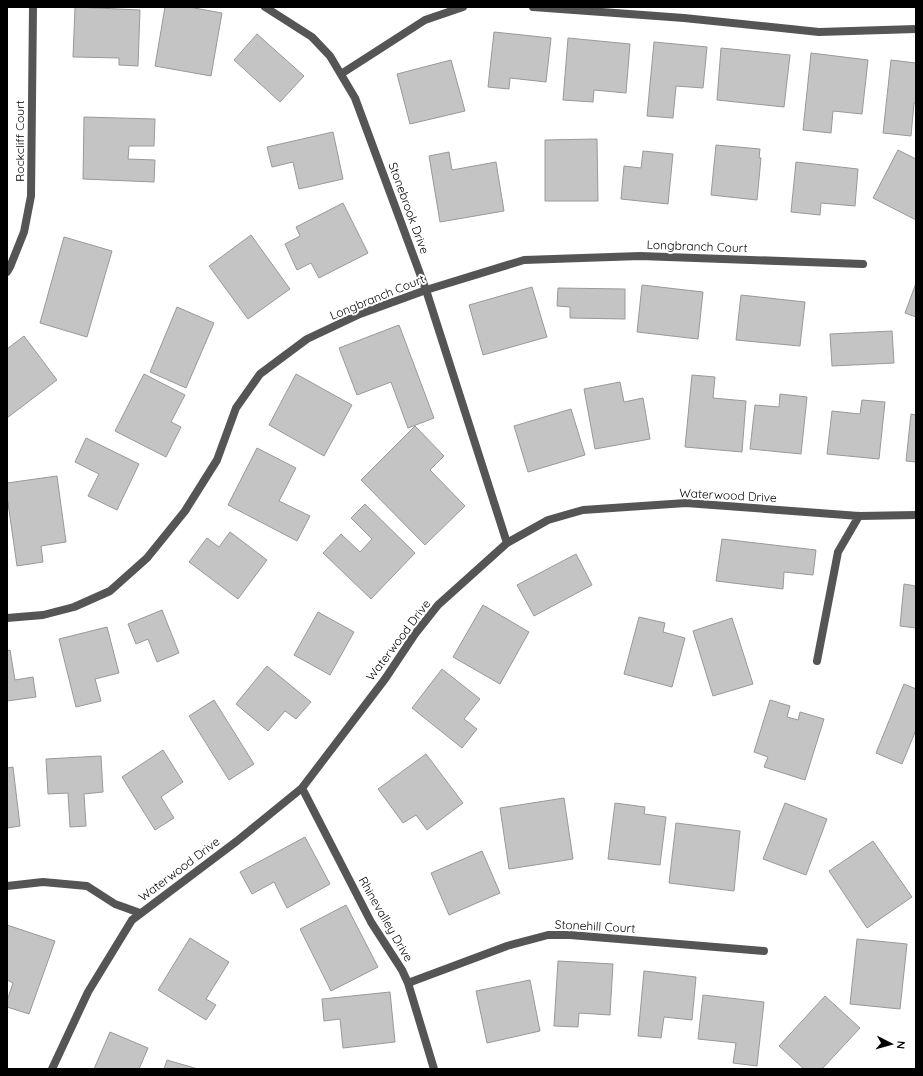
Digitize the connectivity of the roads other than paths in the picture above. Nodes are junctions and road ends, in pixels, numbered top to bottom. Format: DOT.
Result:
graph roads {
  1 [pos="33,7"];
  2 [pos="265,7"];
  3 [pos="463,7"];
  4 [pos="533,7"];
  5 [pos="916,29"];
  6 [pos="341,74"];
  7 [pos="863,264"];
  8 [pos="7,272"];
  9 [pos="426,290"];
  10 [pos="916,515"];
  11 [pos="859,516"];
  12 [pos="508,543"];
  13 [pos="7,618"];
  14 [pos="817,661"];
  15 [pos="302,788"];
  16 [pos="7,886"];
  17 [pos="140,913"];
  18 [pos="764,951"];
  19 [pos="408,983"];
  20 [pos="52,1069"];
  21 [pos="434,1069"];
  1 -- 8 [label="street, Rockcliff Court"];
  2 -- 6 [label="street, Stonebrook Drive"];
  3 -- 6 [label="street"];
  4 -- 5 [label="street"];
  6 -- 9 [label="street, Stonebrook Drive"];
  7 -- 9 [label="street, Longbranch Court"];
  9 -- 12 [label="street, Stonebrook Drive"];
  9 -- 13 [label="street, Longbranch Court"];
  10 -- 11 [label="street, Waterwood Drive"];
  11 -- 12 [label="street, Waterwood Drive"];
  11 -- 14 [label="street"];
  12 -- 15 [label="street, Waterwood Drive"];
  15 -- 17 [label="street, Waterwood Drive"];
  15 -- 19 [label="street, Rhinevalley Drive"];
  16 -- 17 [label="street"];
  17 -- 20 [label="street, Waterwood Drive"];
  18 -- 19 [label="street, Stonehill Court"];
  19 -- 21 [label="street, Rhinevalley Drive"];
}
